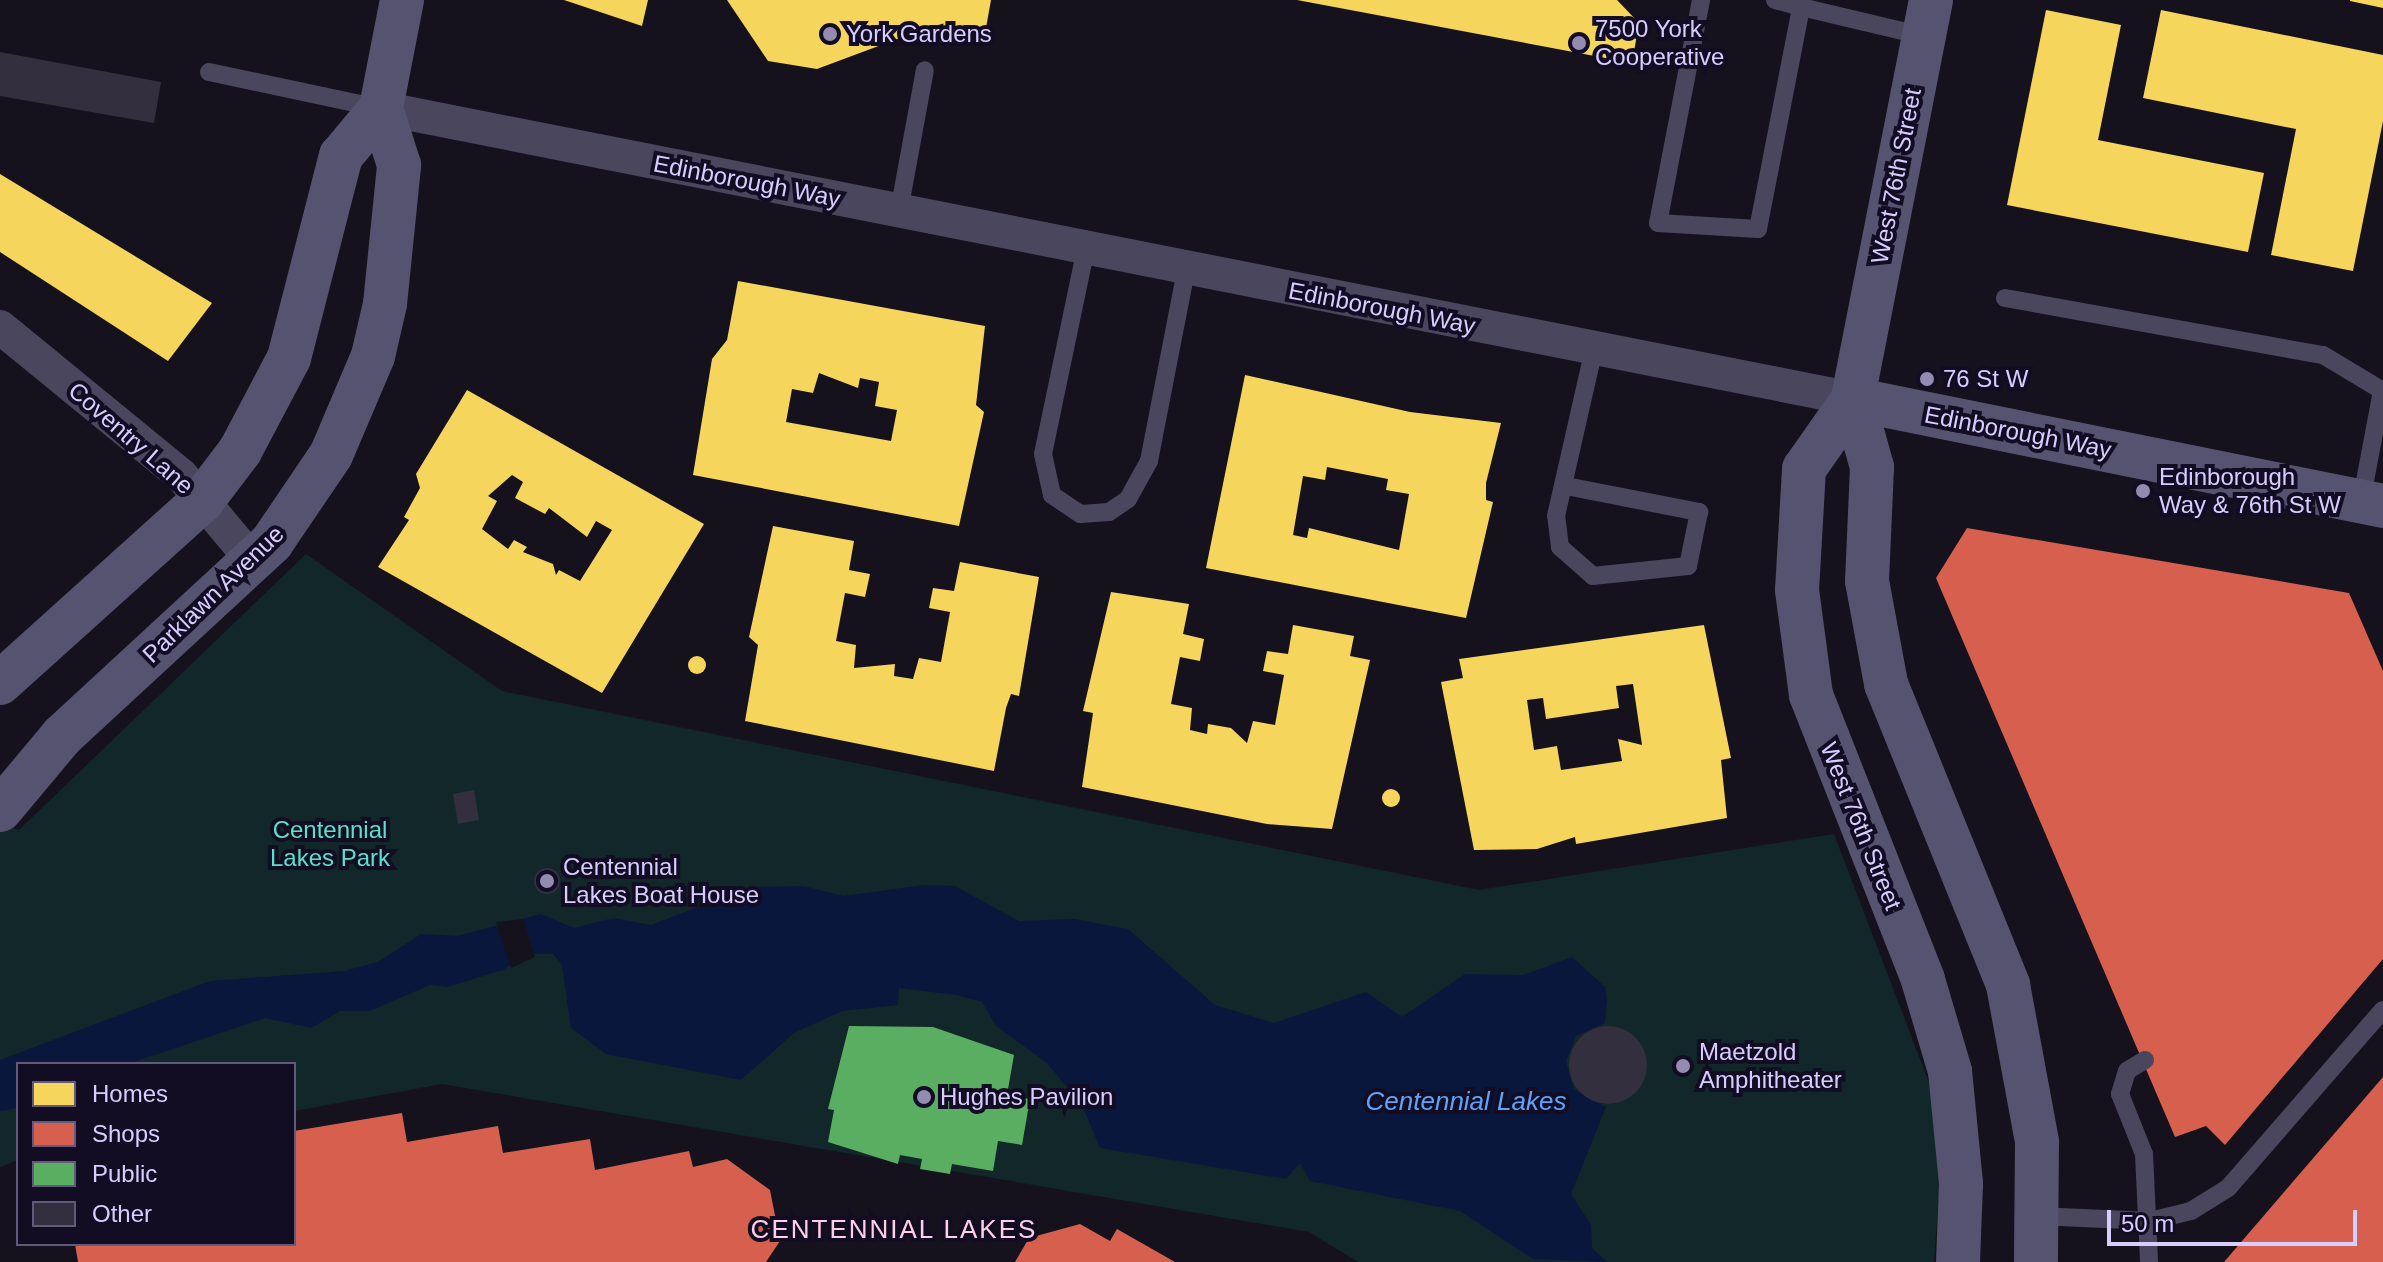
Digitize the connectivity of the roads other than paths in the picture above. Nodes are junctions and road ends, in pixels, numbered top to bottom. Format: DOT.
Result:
graph roads {
  1 [pos="402,0"];
  2 [pos="1701,0"];
  3 [pos="1775,0"];
  4 [pos="1801,7"];
  5 [pos="1927,18"];
  6 [pos="925,70"];
  7 [pos="209,72"];
  8 [pos="381,108"];
  9 [pos="899,211"];
  10 [pos="1086,248"];
  11 [pos="1186,270"];
  12 [pos="2005,298"];
  13 [pos="0,327"];
  14 [pos="1594,349"];
  15 [pos="2383,391"];
  16 [pos="1853,399"];
  17 [pos="1566,486"];
  18 [pos="202,501"];
  19 [pos="2372,504"];
  20 [pos="252,560"];
  21 [pos="0,683"];
  22 [pos="0,810"];
  23 [pos="2383,1010"];
  24 [pos="2145,1060"];
  25 [pos="2037,1216"];
  26 [pos="2150,1221"];
  27 [pos="1958,1262"];
  28 [pos="2036,1262"];
  29 [pos="2149,1262"];
  1 -- 8 [label="street, Parklawn Avenue"];
  2 -- 4 [label="lane"];
  3 -- 4 [label="lane"];
  4 -- 5 [label="lane"];
  5 -- 16 [label="street, West 76th Street"];
  6 -- 9 [label="lane"];
  7 -- 8 [label="lane"];
  8 -- 9 [label="street, Edinborough Way"];
  8 -- 18 [label="street, Parklawn Avenue"];
  8 -- 20 [label="street, Parklawn Avenue"];
  9 -- 10 [label="street, Edinborough Way"];
  10 -- 11 [label="street, Edinborough Way"];
  10 -- 11 [label="lane"];
  11 -- 14 [label="street, Edinborough Way"];
  12 -- 15 [label="lane"];
  13 -- 18 [label="street, Coventry Lane"];
  14 -- 16 [label="street, Edinborough Way"];
  14 -- 17 [label="lane"];
  15 -- 19 [label="lane"];
  16 -- 19 [label="street, Edinborough Way"];
  16 -- 25 [label="street, West 76th Street"];
  16 -- 27 [label="street, West 76th Street"];
  17 -- 17 [label="lane"];
  18 -- 20 [label="street, Coventry Lane"];
  18 -- 21 [label="street, Parklawn Avenue"];
  20 -- 22 [label="street, Parklawn Avenue"];
  23 -- 26 [label="lane"];
  24 -- 26 [label="lane"];
  25 -- 26 [label="lane"];
  25 -- 28 [label="street, West 76th Street"];
  26 -- 29 [label="lane"];
}
